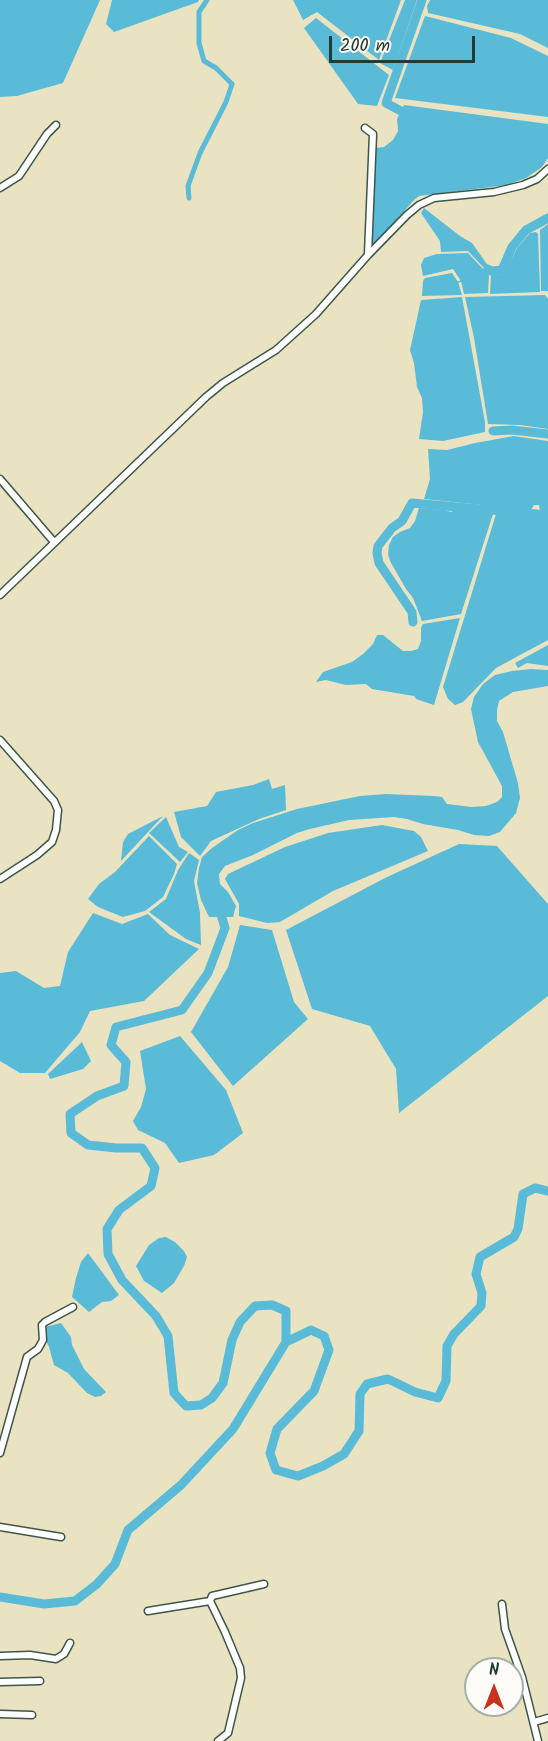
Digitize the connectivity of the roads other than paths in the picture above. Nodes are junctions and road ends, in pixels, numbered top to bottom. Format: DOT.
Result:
graph roads {
  1 [pos="56,125"];
  2 [pos="365,128"];
  3 [pos="548,169"];
  4 [pos="0,188"];
  5 [pos="368,255"];
  6 [pos="0,479"];
  7 [pos="54,542"];
  8 [pos="0,595"];
  9 [pos="0,740"];
  10 [pos="0,879"];
  11 [pos="73,1307"];
  12 [pos="0,1453"];
  13 [pos="0,1527"];
  14 [pos="61,1537"];
  15 [pos="264,1584"];
  16 [pos="210,1601"];
  17 [pos="502,1604"];
  18 [pos="148,1611"];
  19 [pos="70,1643"];
  20 [pos="0,1656"];
  21 [pos="40,1681"];
  22 [pos="0,1682"];
  23 [pos="0,1714"];
  24 [pos="32,1715"];
  25 [pos="548,1718"];
  26 [pos="534,1722"];
  27 [pos="218,1741"];
  28 [pos="538,1741"];
  1 -- 4 [label="street"];
  2 -- 5 [label="street"];
  3 -- 5 [label="street"];
  5 -- 7 [label="street"];
  6 -- 7 [label="street"];
  7 -- 8 [label="street"];
  9 -- 10 [label="street"];
  11 -- 12 [label="street"];
  13 -- 14 [label="street"];
  15 -- 16 [label="street"];
  16 -- 18 [label="street"];
  16 -- 27 [label="street"];
  17 -- 26 [label="street"];
  19 -- 20 [label="street"];
  21 -- 22 [label="street"];
  23 -- 24 [label="street"];
  25 -- 26 [label="street"];
  26 -- 28 [label="street"];
}
